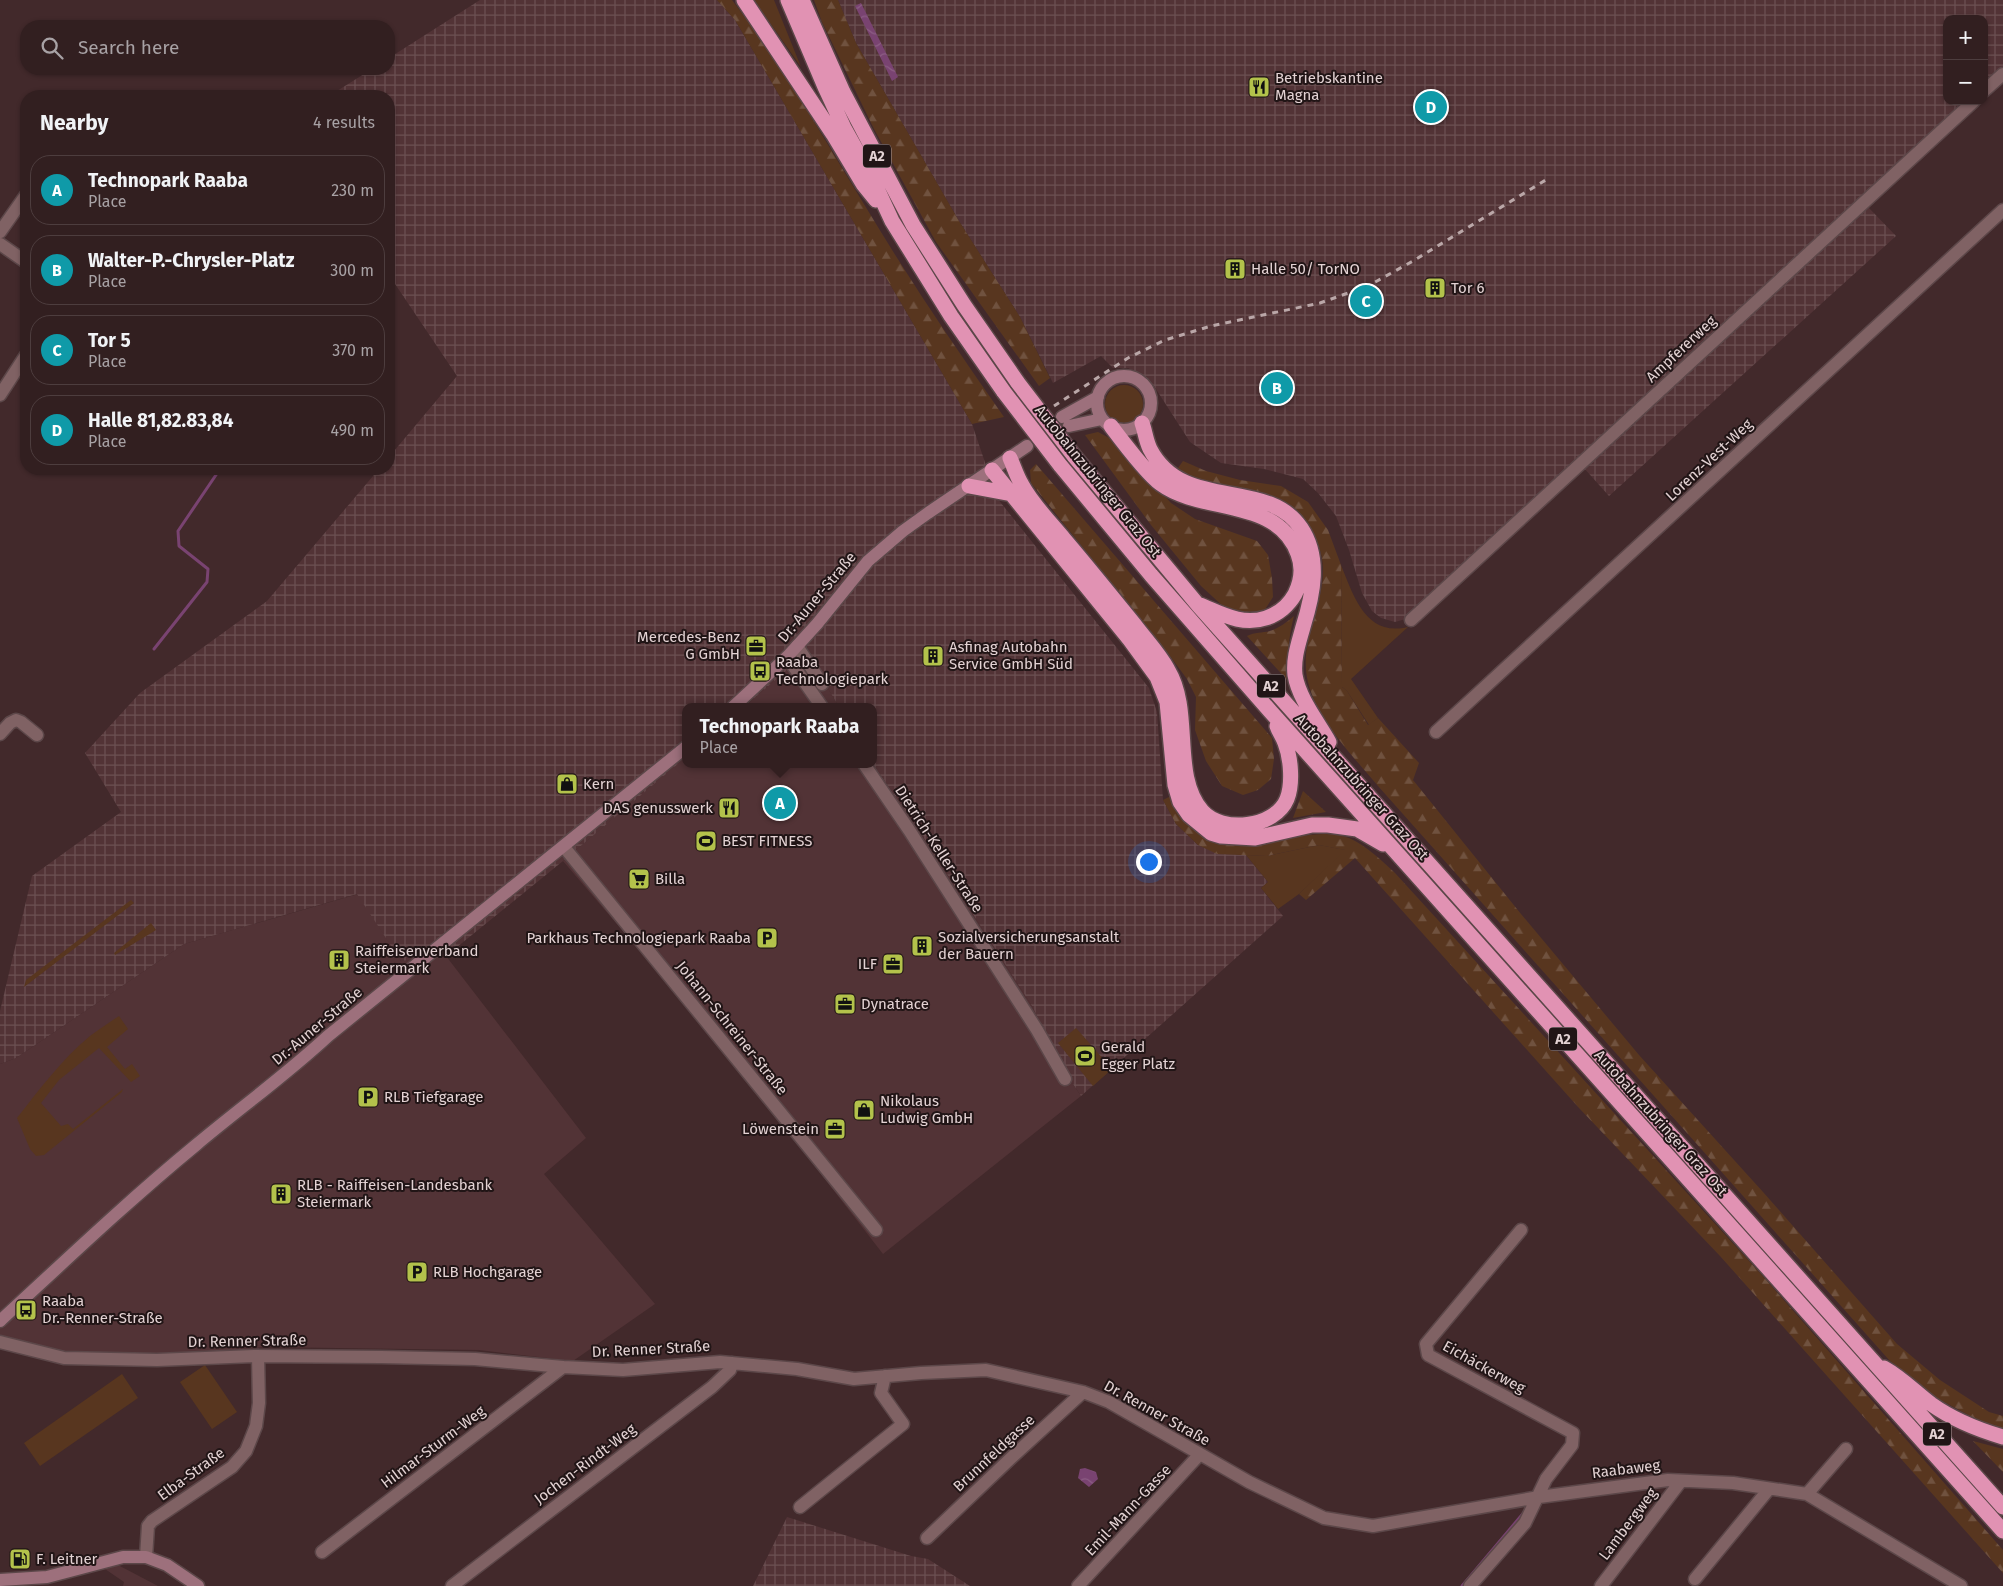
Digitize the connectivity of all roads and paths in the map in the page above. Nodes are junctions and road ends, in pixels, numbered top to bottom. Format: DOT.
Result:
graph roads {
  1 [pos="744,0"];
  2 [pos="788,0"];
  3 [pos="802,0"];
  4 [pos="2003,74"];
  5 [pos="1988,87"];
  6 [pos="1970,105"];
  7 [pos="20,204"];
  8 [pos="2003,210"];
  9 [pos="892,221"];
  10 [pos="0,232"];
  11 [pos="0,244"];
  12 [pos="20,258"];
  13 [pos="20,364"];
  14 [pos="0,395"];
  15 [pos="1098,397"];
  16 [pos="1107,422"];
  17 [pos="1142,423"];
  18 [pos="1027,446"];
  19 [pos="1010,458"];
  20 [pos="992,470"];
  21 [pos="969,486"];
  22 [pos="1012,494"];
  23 [pos="1198,605"];
  24 [pos="1410,620"];
  25 [pos="797,646"];
  26 [pos="787,657"];
  27 [pos="822,684"];
  28 [pos="737,703"];
  29 [pos="819,703"];
  30 [pos="1270,711"];
  31 [pos="1436,732"];
  32 [pos="0,734"];
  33 [pos="37,735"];
  34 [pos="682,750"];
  35 [pos="867,768"];
  36 [pos="1343,768"];
  37 [pos="564,847"];
  38 [pos="1394,850"];
  39 [pos="1065,1079"];
  40 [pos="876,1230"];
  41 [pos="1521,1230"];
  42 [pos="0,1321"];
  43 [pos="0,1342"];
  44 [pos="258,1356"];
  45 [pos="1871,1361"];
  46 [pos="732,1363"];
  47 [pos="563,1368"];
  48 [pos="886,1376"];
  49 [pos="1083,1392"];
  50 [pos="2003,1437"];
  51 [pos="1846,1449"];
  52 [pos="1200,1454"];
  53 [pos="1680,1481"];
  54 [pos="1769,1489"];
  55 [pos="1807,1494"];
  56 [pos="1276,1496"];
  57 [pos="1539,1497"];
  58 [pos="800,1507"];
  59 [pos="2003,1508"];
  60 [pos="2003,1531"];
  61 [pos="928,1538"];
  62 [pos="322,1552"];
  63 [pos="146,1557"];
  64 [pos="1695,1579"];
  65 [pos="0,1580"];
  66 [pos="198,1586"];
  67 [pos="452,1586"];
  68 [pos="1078,1586"];
  69 [pos="1470,1586"];
  70 [pos="1601,1586"];
  71 [pos="1961,1586"];
  1 -- 9 [label="highway"];
  2 -- 9 [label="highway, Autobahnzubringer Graz Ost / A2"];
  3 -- 23 [label="highway, Autobahnzubringer Graz Ost / A2, bridge"];
  4 -- 5 [label="street"];
  6 -- 24 [label="street, Ampfererweg"];
  7 -- 10 [label="street"];
  8 -- 31 [label="street, Lorenz-Vest-Weg"];
  9 -- 30 [label="highway, Autobahnzubringer Graz Ost / A2, bridge"];
  11 -- 12 [label="street"];
  13 -- 14 [label="street"];
  15 -- 16 [label="main road"];
  15 -- 16 [label="main road"];
  15 -- 17 [label="main road"];
  16 -- 17 [label="main road"];
  16 -- 23 [label="highway"];
  17 -- 36 [label="highway"];
  18 -- 19 [label="main road, Dr.-Auner-Straße"];
  19 -- 20 [label="main road, Dr.-Auner-Straße"];
  19 -- 30 [label="highway"];
  20 -- 21 [label="main road, Dr.-Auner-Straße"];
  20 -- 22 [label="highway"];
  21 -- 22 [label="highway"];
  21 -- 25 [label="main road, Dr.-Auner-Straße"];
  22 -- 38 [label="highway"];
  23 -- 36 [label="highway, Autobahnzubringer Graz Ost / A2"];
  25 -- 26 [label="main road, Dr.-Auner-Straße"];
  25 -- 27 [label="street"];
  26 -- 28 [label="main road, Dr.-Auner-Straße"];
  26 -- 29 [label="street"];
  30 -- 38 [label="highway, Autobahnzubringer Graz Ost / A2"];
  32 -- 33 [label="street"];
  34 -- 37 [label="main road, Dr.-Auner-Straße"];
  35 -- 39 [label="street, Dietrich-Keller-Straße"];
  36 -- 45 [label="highway, Autobahnzubringer Graz Ost / A2"];
  37 -- 40 [label="street, Johann-Schreiner-Straße"];
  37 -- 42 [label="main road, Dr.-Auner-Straße"];
  38 -- 60 [label="highway, Autobahnzubringer Graz Ost / A2"];
  41 -- 57 [label="street, Eichäckerweg"];
  43 -- 44 [label="street, Dr. Renner Straße"];
  44 -- 47 [label="street, Dr. Renner Straße"];
  44 -- 63 [label="street, Elba-Straße"];
  45 -- 50 [label="highway"];
  45 -- 59 [label="highway, Autobahnzubringer Graz Ost / A2"];
  46 -- 47 [label="street, Dr. Renner Straße"];
  46 -- 48 [label="street, Dr. Renner Straße"];
  46 -- 67 [label="street, Jochen-Rindt-Weg"];
  47 -- 62 [label="street, Hilmar-Sturm-Weg"];
  48 -- 49 [label="street, Dr. Renner Straße"];
  48 -- 58 [label="street"];
  49 -- 52 [label="street, Dr. Renner Straße"];
  49 -- 61 [label="street, Brunnfeldgasse"];
  51 -- 55 [label="street"];
  52 -- 56 [label="street, Dr. Renner Straße"];
  52 -- 68 [label="street, Emil-Mann-Gasse"];
  53 -- 54 [label="street, Raabaweg"];
  53 -- 57 [label="street, Raabaweg"];
  53 -- 70 [label="street, Lambergweg"];
  54 -- 55 [label="street, Raabaweg"];
  54 -- 64 [label="street"];
  55 -- 71 [label="street, Raabaweg"];
  56 -- 57 [label="street, Raabaweg"];
  57 -- 69 [label="street"];
  63 -- 65 [label="main road"];
  63 -- 66 [label="main road"];
}
